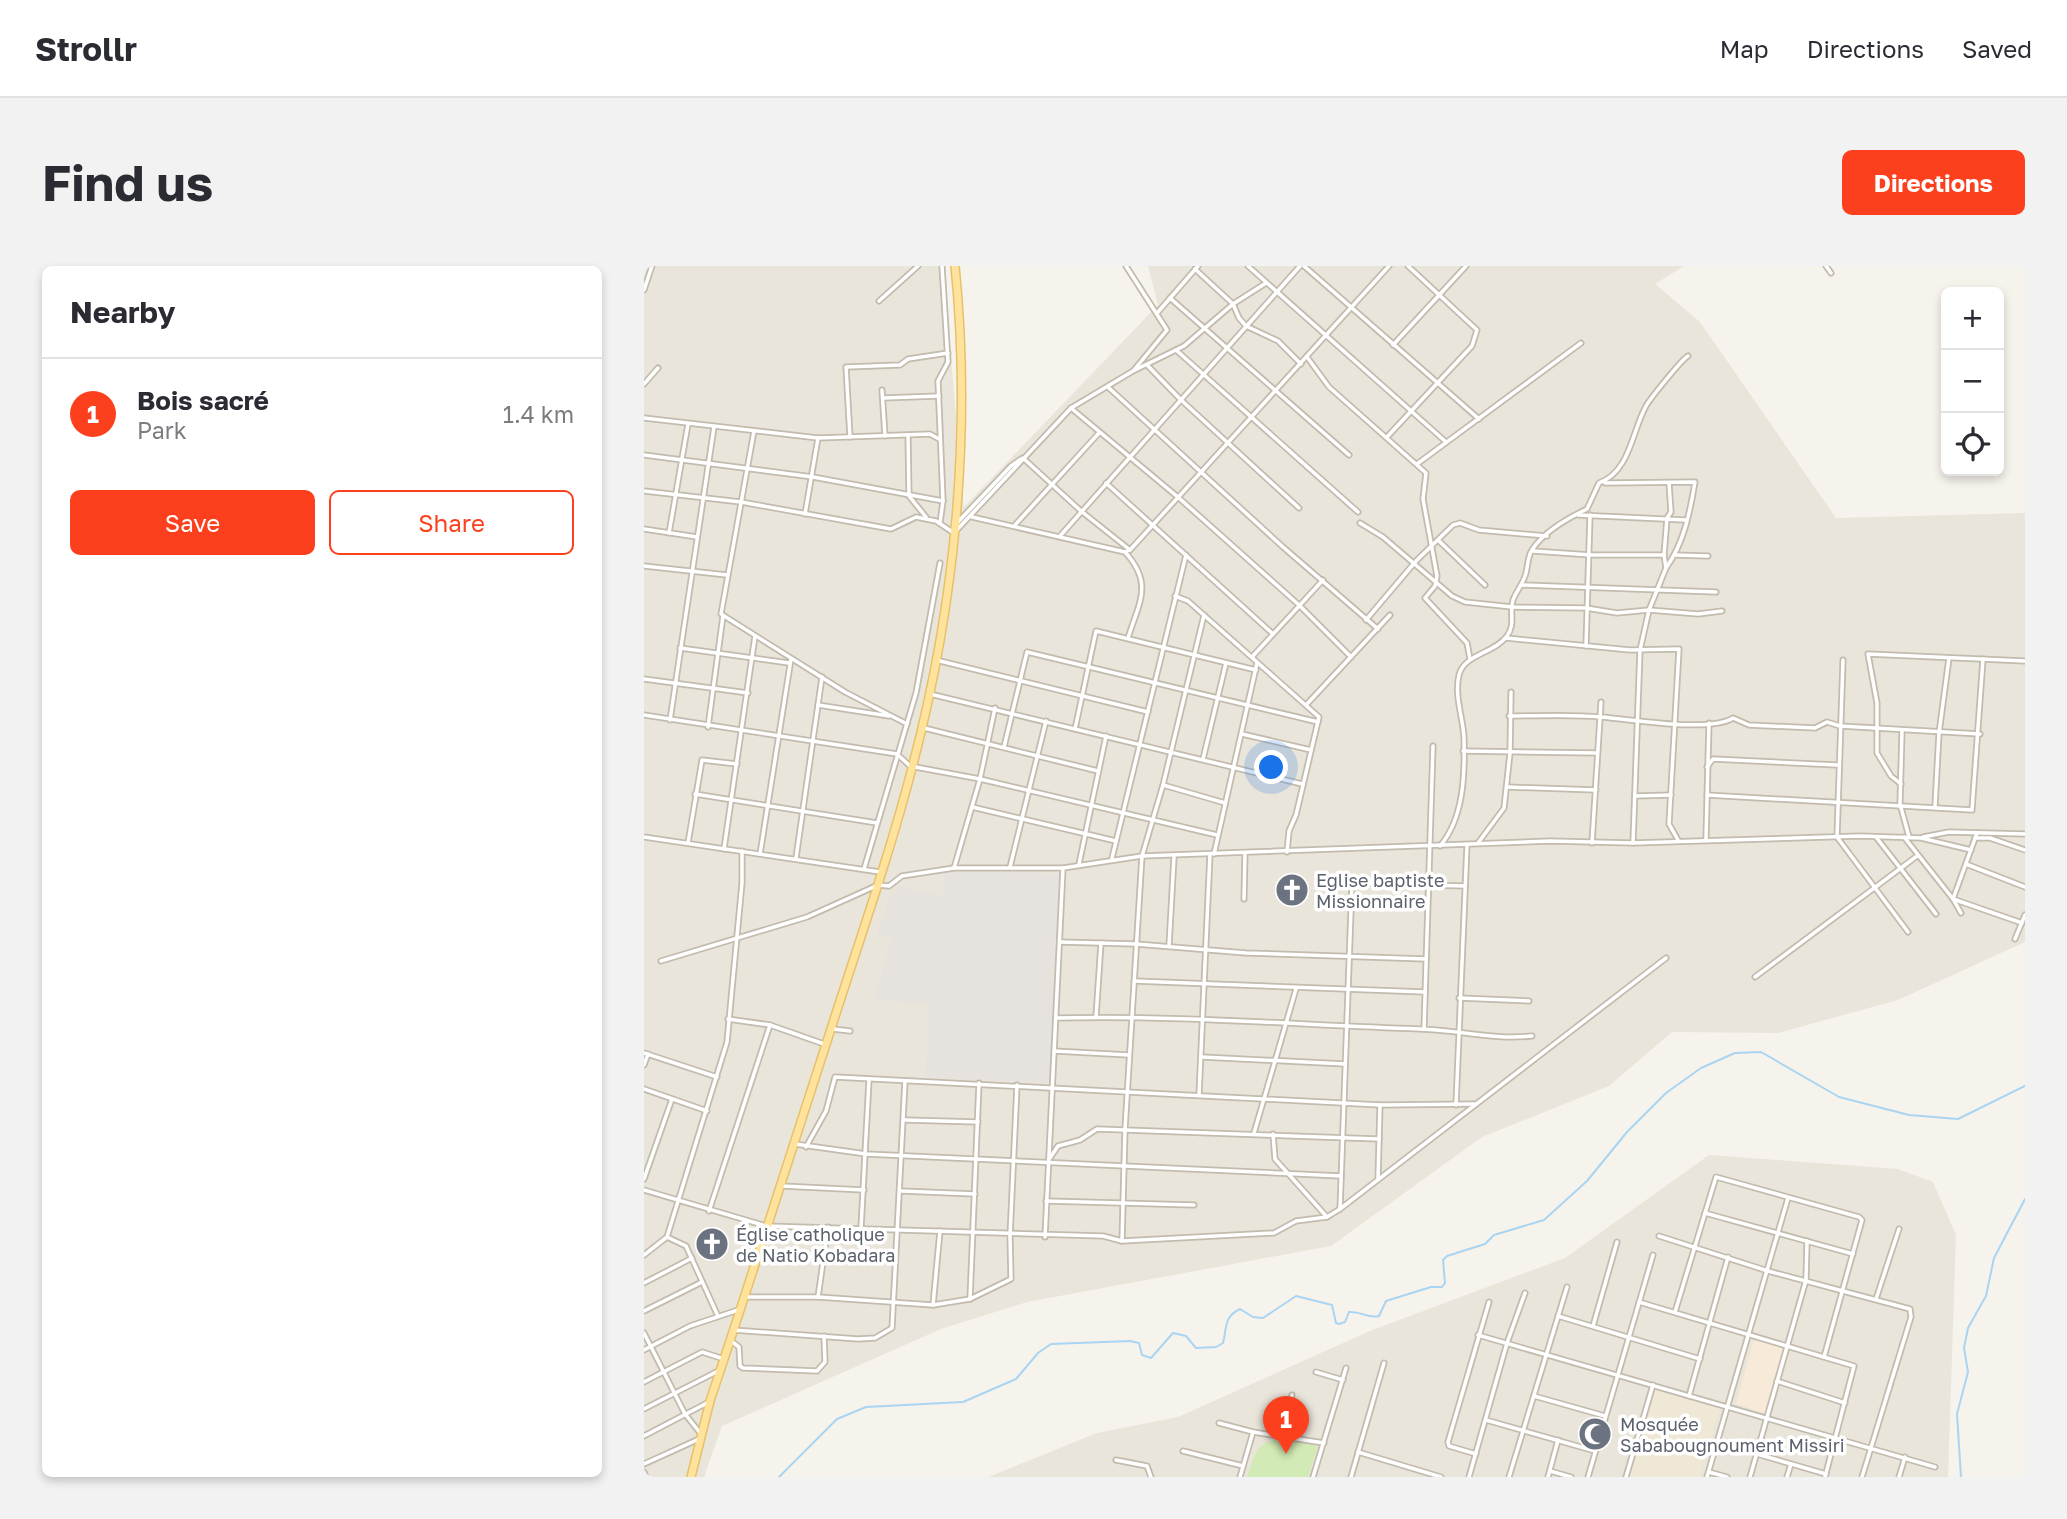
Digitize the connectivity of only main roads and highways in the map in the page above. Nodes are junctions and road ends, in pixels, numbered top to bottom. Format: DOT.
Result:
graph roads {
  1 [pos="955,266"];
  2 [pos="691,1477"];
  1 -- 2 [label="main road"];
}
